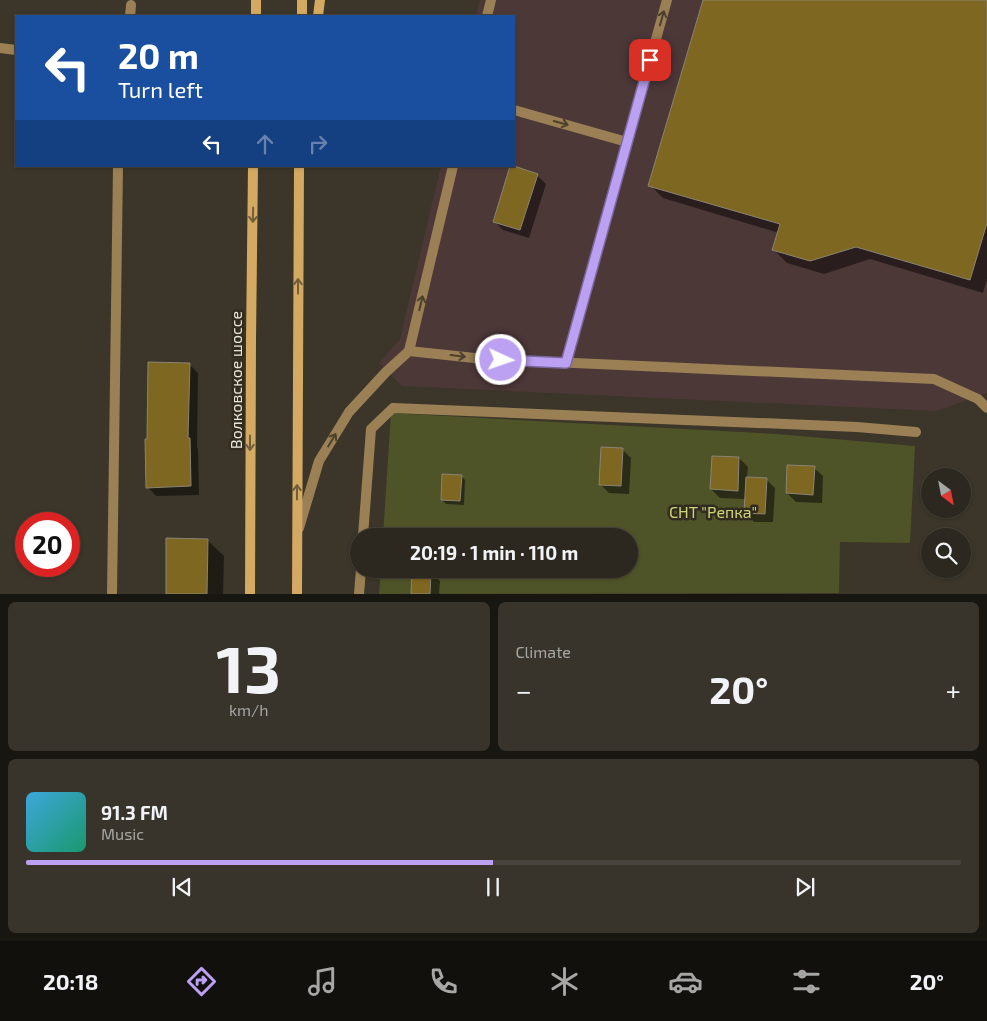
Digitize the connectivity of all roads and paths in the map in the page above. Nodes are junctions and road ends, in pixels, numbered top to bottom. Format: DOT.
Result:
graph roads {
  1 [pos="256,0"];
  2 [pos="302,0"];
  3 [pos="320,0"];
  4 [pos="491,0"];
  5 [pos="668,0"];
  6 [pos="131,5"];
  7 [pos="130,15"];
  8 [pos="256,15"];
  9 [pos="302,15"];
  10 [pos="318,15"];
  11 [pos="487,15"];
  12 [pos="0,48"];
  13 [pos="15,50"];
  14 [pos="515,110"];
  15 [pos="627,142"];
  16 [pos="118,167"];
  17 [pos="253,167"];
  18 [pos="300,167"];
  19 [pos="453,167"];
  20 [pos="410,350"];
  21 [pos="566,363"];
  22 [pos="987,408"];
  23 [pos="916,432"];
  24 [pos="365,528"];
  25 [pos="297,534"];
  26 [pos="360,578"];
  27 [pos="112,594"];
  28 [pos="250,594"];
  29 [pos="297,594"];
  30 [pos="359,594"];
  1 -- 8 [label="main road"];
  2 -- 9 [label="main road"];
  3 -- 10 [label="main road"];
  4 -- 11 [label="lane"];
  15 -- 5 [label="lane, one-way"];
  6 -- 7 [label="lane"];
  12 -- 13 [label="lane"];
  14 -- 15 [label="lane, one-way"];
  15 -- 21 [label="lane"];
  16 -- 27 [label="lane"];
  17 -- 28 [label="main road, Волковское шоссе, one-way"];
  25 -- 18 [label="main road, one-way"];
  20 -- 19 [label="lane, one-way"];
  20 -- 21 [label="lane, one-way"];
  25 -- 20 [label="lane, one-way"];
  21 -- 22 [label="lane"];
  23 -- 24 [label="lane"];
  25 -- 29 [label="main road"];
  26 -- 30 [label="lane"];
}
